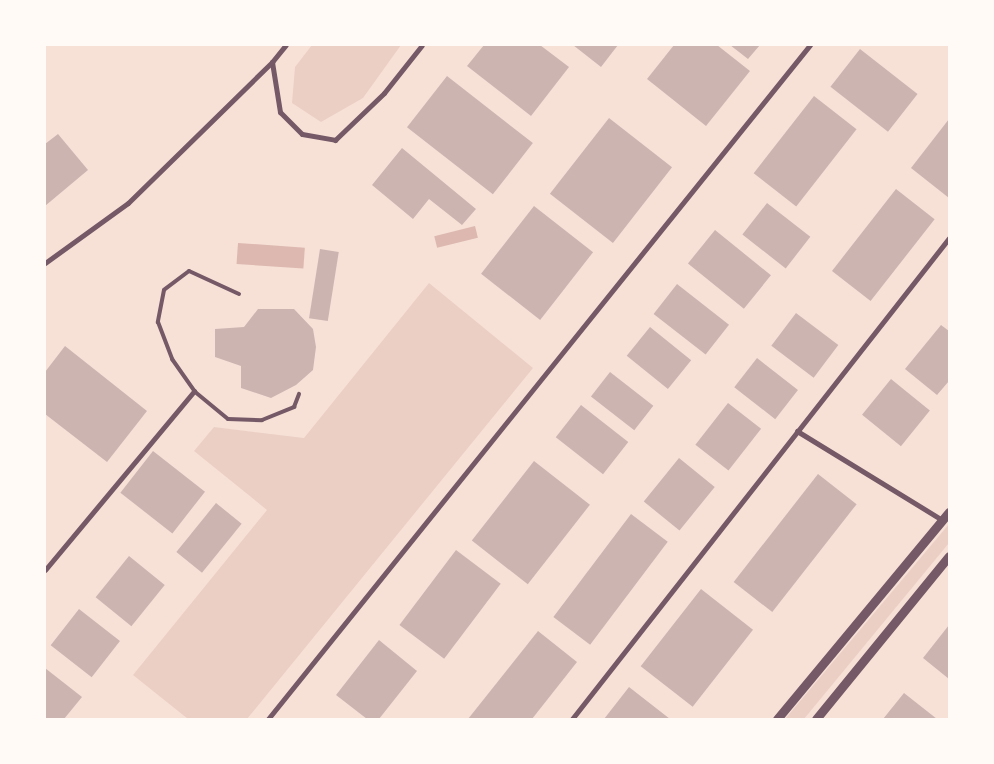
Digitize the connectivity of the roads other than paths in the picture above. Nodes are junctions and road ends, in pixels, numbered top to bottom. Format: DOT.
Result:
graph roads {
  1 [pos="286,45"];
  2 [pos="422,45"];
  3 [pos="810,45"];
  4 [pos="272,62"];
  5 [pos="949,238"];
  6 [pos="45,263"];
  7 [pos="239,294"];
  8 [pos="194,391"];
  9 [pos="299,394"];
  10 [pos="797,431"];
  11 [pos="949,512"];
  12 [pos="942,520"];
  13 [pos="949,556"];
  14 [pos="45,570"];
  15 [pos="268,719"];
  16 [pos="572,719"];
  17 [pos="777,719"];
  18 [pos="816,719"];
  1 -- 4 [label="street"];
  2 -- 4 [label="street"];
  3 -- 15 [label="street"];
  4 -- 6 [label="street"];
  5 -- 10 [label="street"];
  7 -- 8 [label="lane"];
  8 -- 9 [label="lane"];
  8 -- 14 [label="street"];
  10 -- 12 [label="street"];
  10 -- 16 [label="street"];
  11 -- 12 [label="street"];
  12 -- 17 [label="street"];
  13 -- 18 [label="street"];
}
